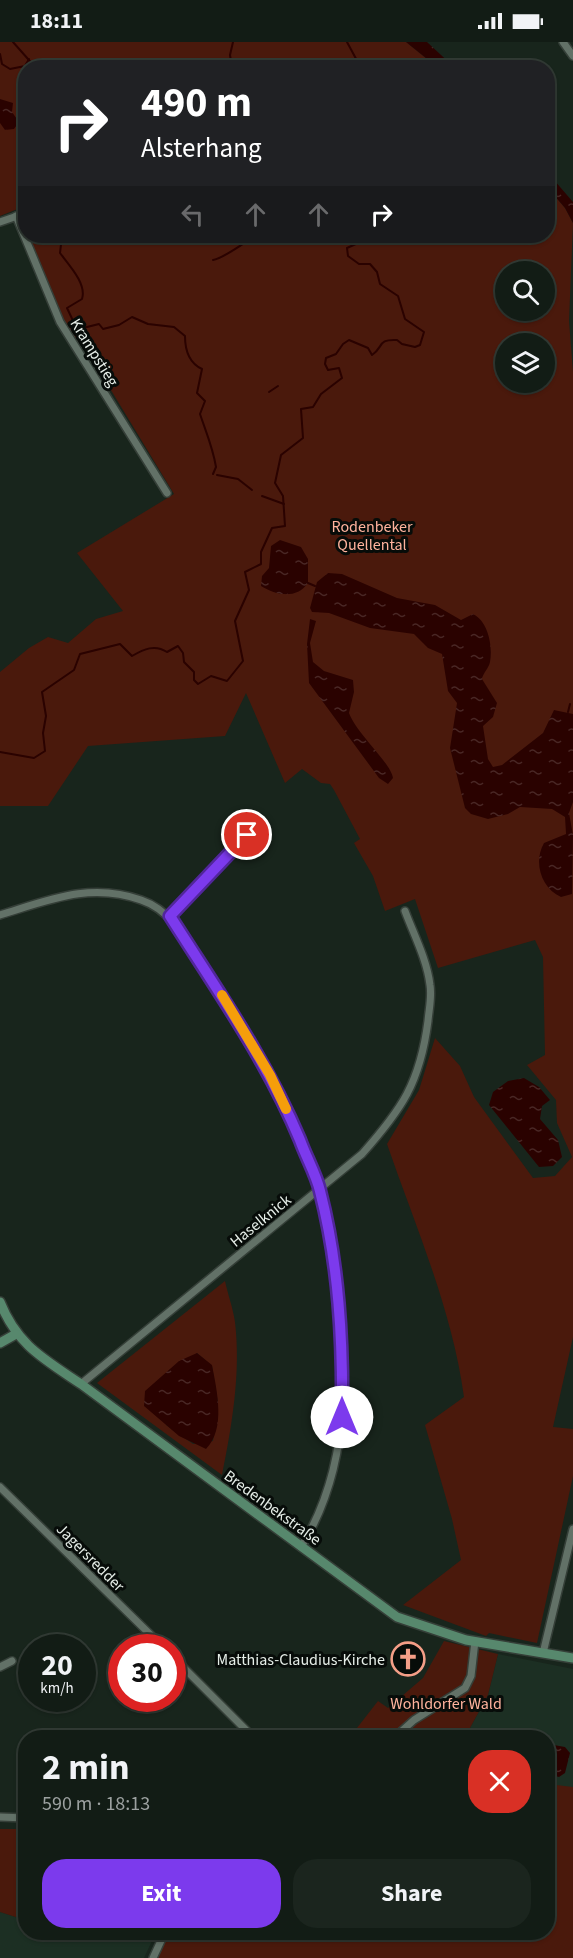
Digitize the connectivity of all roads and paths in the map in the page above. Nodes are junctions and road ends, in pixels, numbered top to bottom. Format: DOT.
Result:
graph roads {
  1 [pos="563,42"];
  2 [pos="573,56"];
  3 [pos="16,216"];
  4 [pos="18,221"];
  5 [pos="0,222"];
  6 [pos="27,243"];
  7 [pos="167,493"];
  8 [pos="247,835"];
  9 [pos="405,911"];
  10 [pos="0,915"];
  11 [pos="170,916"];
  12 [pos="320,1189"];
  13 [pos="0,1302"];
  14 [pos="16,1334"];
  15 [pos="0,1343"];
  16 [pos="81,1384"];
  17 [pos="0,1487"];
  18 [pos="573,1529"];
  19 [pos="301,1547"];
  20 [pos="150,1634"];
  21 [pos="475,1641"];
  22 [pos="543,1653"];
  23 [pos="573,1658"];
  24 [pos="12,1661"];
  25 [pos="0,1667"];
  26 [pos="186,1670"];
  27 [pos="246,1730"];
  28 [pos="403,1730"];
  29 [pos="0,1817"];
  30 [pos="18,1818"];
  31 [pos="161,1940"];
  32 [pos="153,1958"];
  1 -- 2 [label="street"];
  3 -- 4 [label="street, Krampstieg"];
  3 -- 5 [label="street"];
  6 -- 7 [label="street, Krampstieg"];
  8 -- 11 [label="street"];
  9 -- 12 [label="street, Haselknick"];
  10 -- 11 [label="street"];
  11 -- 12 [label="street"];
  12 -- 16 [label="street, Haselknick"];
  12 -- 19 [label="street"];
  13 -- 14 [label="street, Bredenbekstraße"];
  14 -- 15 [label="street"];
  14 -- 16 [label="street, Bredenbekstraße"];
  16 -- 19 [label="street, Bredenbekstraße"];
  17 -- 20 [label="street, Jagersredder"];
  18 -- 22 [label="street"];
  19 -- 21 [label="street, Bredenbekstraße"];
  21 -- 22 [label="street, Bredenbekstraße"];
  21 -- 28 [label="street"];
  22 -- 23 [label="street, Bredenbekstraße"];
  24 -- 25 [label="street"];
  26 -- 27 [label="street"];
  29 -- 30 [label="street"];
  31 -- 32 [label="street"];
}
